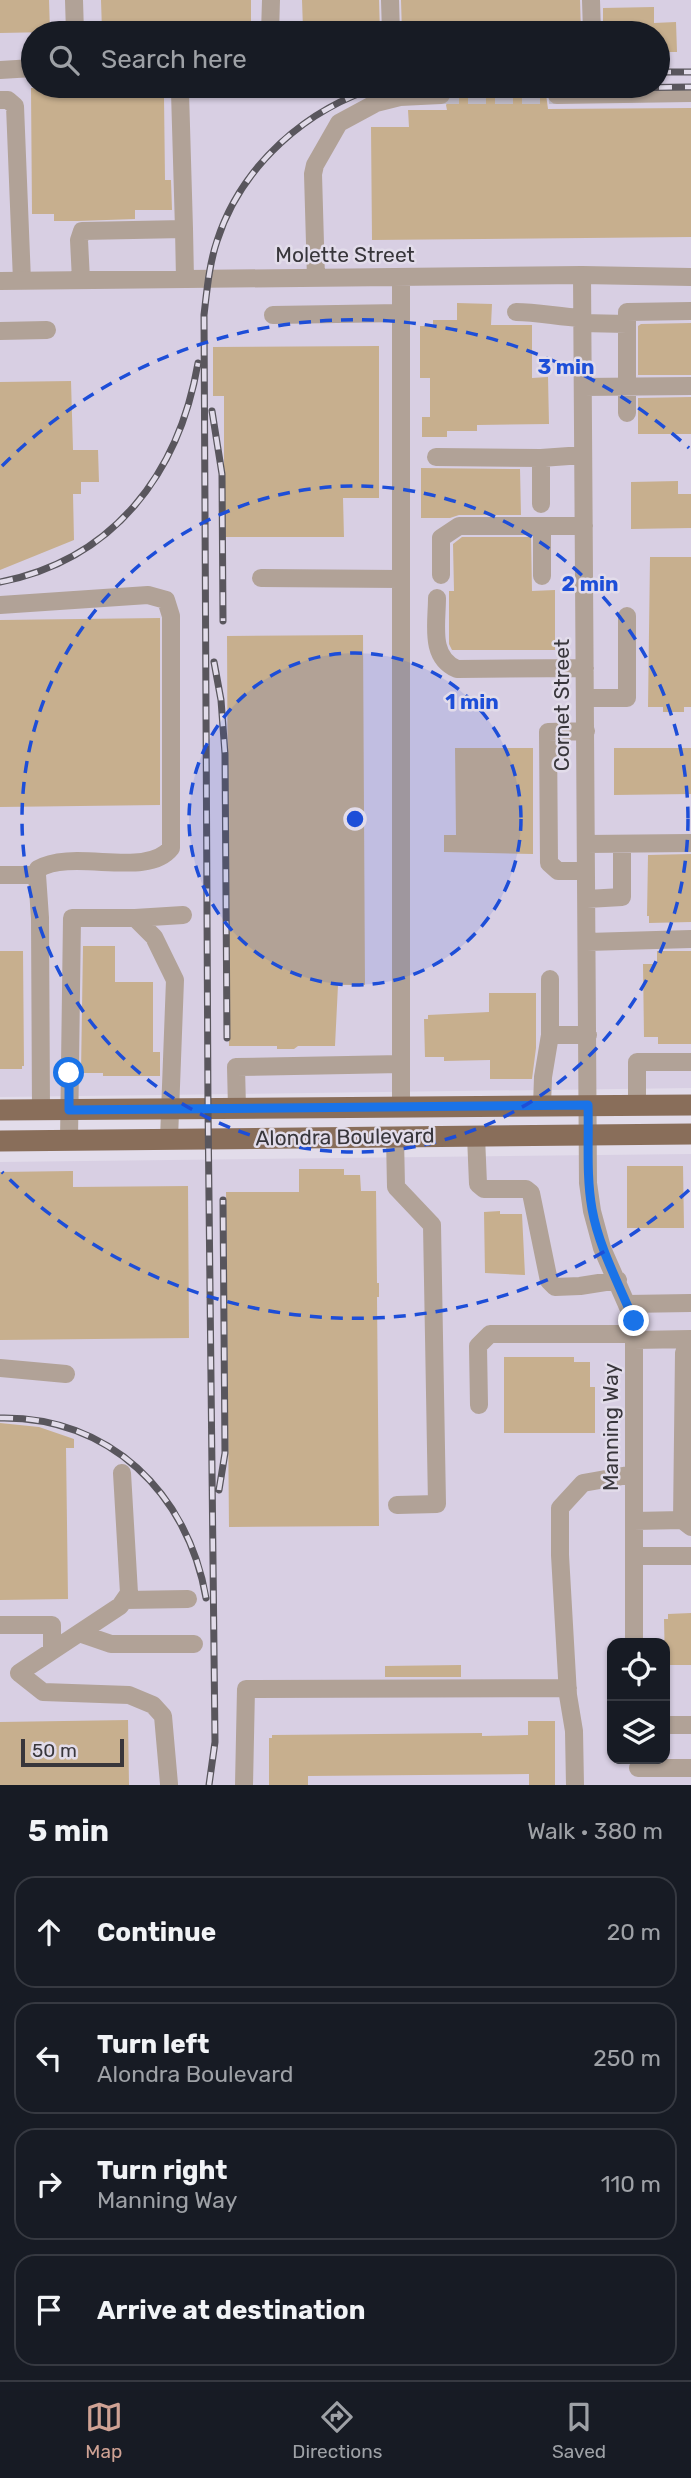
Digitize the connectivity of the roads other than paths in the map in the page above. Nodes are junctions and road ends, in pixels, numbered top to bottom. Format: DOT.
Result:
graph roads {
  1 [pos="74,0"];
  2 [pos="271,0"];
  3 [pos="390,0"];
  4 [pos="591,0"];
  5 [pos="75,21"];
  6 [pos="270,21"];
  7 [pos="391,21"];
  8 [pos="592,21"];
  9 [pos="21,69"];
  10 [pos="0,70"];
  11 [pos="670,93"];
  12 [pos="691,93"];
  13 [pos="180,98"];
  14 [pos="396,98"];
  15 [pos="0,100"];
  16 [pos="184,229"];
  17 [pos="582,275"];
  18 [pos="691,277"];
  19 [pos="316,278"];
  20 [pos="401,278"];
  21 [pos="185,279"];
  22 [pos="81,280"];
  23 [pos="0,281"];
  24 [pos="22,281"];
  25 [pos="516,312"];
  26 [pos="691,312"];
  27 [pos="401,313"];
  28 [pos="273,315"];
  29 [pos="582,320"];
  30 [pos="627,324"];
  31 [pos="47,330"];
  32 [pos="0,331"];
  33 [pos="691,386"];
  34 [pos="583,387"];
  35 [pos="627,387"];
  36 [pos="627,413"];
  37 [pos="583,455"];
  38 [pos="436,457"];
  39 [pos="541,457"];
  40 [pos="541,504"];
  41 [pos="542,526"];
  42 [pos="584,526"];
  43 [pos="441,575"];
  44 [pos="542,576"];
  45 [pos="261,578"];
  46 [pos="400,579"];
  47 [pos="437,598"];
  48 [pos="0,605"];
  49 [pos="627,616"];
  50 [pos="585,668"];
  51 [pos="585,698"];
  52 [pos="586,731"];
  53 [pos="691,843"];
  54 [pos="586,844"];
  55 [pos="622,844"];
  56 [pos="586,871"];
  57 [pos="0,875"];
  58 [pos="38,880"];
  59 [pos="587,899"];
  60 [pos="183,915"];
  61 [pos="135,918"];
  62 [pos="691,939"];
  63 [pos="587,942"];
  64 [pos="550,979"];
  65 [pos="550,1035"];
  66 [pos="588,1035"];
  67 [pos="691,1062"];
  68 [pos="401,1065"];
  69 [pos="588,1105"];
  70 [pos="637,1105"];
  71 [pos="691,1105"];
  72 [pos="542,1106"];
  73 [pos="401,1107"];
  74 [pos="237,1108"];
  75 [pos="172,1109"];
  76 [pos="0,1110"];
  77 [pos="41,1110"];
  78 [pos="69,1110"];
  79 [pos="691,1134"];
  80 [pos="589,1135"];
  81 [pos="476,1136"];
  82 [pos="395,1137"];
  83 [pos="169,1139"];
  84 [pos="40,1140"];
  85 [pos="69,1140"];
  86 [pos="0,1141"];
  87 [pos="618,1280"];
  88 [pos="691,1303"];
  89 [pos="627,1304"];
  90 [pos="634,1337"];
  91 [pos="691,1339"];
  92 [pos="0,1368"];
  93 [pos="66,1374"];
  94 [pos="479,1405"];
  95 [pos="122,1473"];
  96 [pos="634,1474"];
  97 [pos="397,1505"];
  98 [pos="634,1521"];
  99 [pos="686,1524"];
  100 [pos="634,1556"];
  101 [pos="691,1556"];
  102 [pos="188,1599"];
  103 [pos="125,1600"];
  104 [pos="0,1625"];
  105 [pos="79,1633"];
  106 [pos="634,1638"];
  107 [pos="194,1644"];
  108 [pos="52,1651"];
  109 [pos="19,1672"];
  110 [pos="0,1673"];
  111 [pos="568,1688"];
  112 [pos="670,1725"];
  113 [pos="691,1725"];
  114 [pos="691,1768"];
  115 [pos="638,1771"];
  116 [pos="169,1784"];
  117 [pos="244,1785"];
  118 [pos="575,1785"];
  1 -- 5 [label="street"];
  2 -- 6 [label="street"];
  3 -- 7 [label="street"];
  4 -- 8 [label="street"];
  9 -- 10 [label="street"];
  11 -- 12 [label="street"];
  13 -- 16 [label="street"];
  14 -- 19 [label="street"];
  15 -- 24 [label="street"];
  16 -- 21 [label="street"];
  16 -- 22 [label="street"];
  17 -- 18 [label="street, Molette Street"];
  17 -- 20 [label="street, Molette Street"];
  17 -- 29 [label="street, Cornet Street"];
  19 -- 20 [label="street, Molette Street"];
  19 -- 21 [label="street, Molette Street"];
  20 -- 27 [label="street"];
  21 -- 22 [label="street, Molette Street"];
  22 -- 24 [label="street, Molette Street"];
  23 -- 24 [label="street, Molette Street"];
  25 -- 29 [label="street"];
  26 -- 30 [label="street"];
  27 -- 28 [label="street"];
  27 -- 46 [label="street"];
  29 -- 30 [label="street"];
  29 -- 34 [label="street, Cornet Street"];
  30 -- 35 [label="street"];
  31 -- 32 [label="street"];
  33 -- 35 [label="street"];
  34 -- 35 [label="street"];
  34 -- 37 [label="street, Cornet Street"];
  35 -- 36 [label="street"];
  37 -- 39 [label="street"];
  37 -- 42 [label="street, Cornet Street"];
  38 -- 39 [label="street"];
  39 -- 40 [label="street"];
  41 -- 42 [label="street"];
  41 -- 43 [label="street"];
  41 -- 44 [label="street"];
  42 -- 50 [label="street, Cornet Street"];
  45 -- 46 [label="street"];
  46 -- 68 [label="street"];
  47 -- 50 [label="street"];
  48 -- 58 [label="street"];
  49 -- 51 [label="street"];
  50 -- 51 [label="street, Cornet Street"];
  51 -- 52 [label="street, Cornet Street"];
  52 -- 54 [label="street, Cornet Street"];
  52 -- 56 [label="street"];
  53 -- 55 [label="street"];
  54 -- 55 [label="street"];
  54 -- 56 [label="street, Cornet Street"];
  55 -- 59 [label="street"];
  56 -- 59 [label="street, Cornet Street"];
  57 -- 58 [label="street"];
  58 -- 77 [label="street"];
  59 -- 63 [label="street, Cornet Street"];
  60 -- 61 [label="street"];
  61 -- 75 [label="street"];
  61 -- 78 [label="street"];
  62 -- 63 [label="street"];
  63 -- 66 [label="street, Cornet Street"];
  64 -- 65 [label="street"];
  65 -- 66 [label="street"];
  65 -- 72 [label="street"];
  66 -- 69 [label="street, Cornet Street"];
  67 -- 70 [label="street"];
  68 -- 73 [label="street"];
  68 -- 74 [label="street"];
  69 -- 70 [label="main road, Alondra Boulevard"];
  69 -- 72 [label="main road, Alondra Boulevard"];
  69 -- 80 [label="street, Cornet Street"];
  70 -- 71 [label="main road, Alondra Boulevard"];
  72 -- 73 [label="main road, Alondra Boulevard"];
  73 -- 74 [label="main road, Alondra Boulevard"];
  74 -- 75 [label="main road, Alondra Boulevard"];
  75 -- 78 [label="main road, Alondra Boulevard"];
  75 -- 83 [label="street"];
  76 -- 77 [label="main road, Alondra Boulevard"];
  77 -- 78 [label="main road, Alondra Boulevard"];
  77 -- 84 [label="main road"];
  78 -- 85 [label="street"];
  79 -- 80 [label="main road, Alondra Boulevard"];
  80 -- 81 [label="main road, Alondra Boulevard"];
  80 -- 87 [label="street, Manning Way"];
  81 -- 82 [label="main road, Alondra Boulevard"];
  81 -- 87 [label="street"];
  82 -- 83 [label="main road, Alondra Boulevard"];
  82 -- 97 [label="street"];
  83 -- 85 [label="main road, Alondra Boulevard"];
  84 -- 85 [label="main road, Alondra Boulevard"];
  84 -- 86 [label="main road, Alondra Boulevard"];
  87 -- 89 [label="street, Manning Way"];
  88 -- 89 [label="street"];
  89 -- 90 [label="street, Manning Way"];
  90 -- 91 [label="street"];
  90 -- 94 [label="street"];
  90 -- 96 [label="street, Manning Way"];
  91 -- 99 [label="street"];
  92 -- 93 [label="street"];
  95 -- 103 [label="street"];
  96 -- 98 [label="street, Manning Way"];
  96 -- 111 [label="street"];
  98 -- 99 [label="street"];
  98 -- 100 [label="street, Manning Way"];
  100 -- 101 [label="street"];
  100 -- 106 [label="street, Manning Way"];
  102 -- 103 [label="street"];
  103 -- 105 [label="street"];
  104 -- 108 [label="street"];
  105 -- 107 [label="street"];
  105 -- 108 [label="street"];
  108 -- 109 [label="street"];
  109 -- 110 [label="street"];
  109 -- 116 [label="street"];
  111 -- 117 [label="street"];
  111 -- 118 [label="street"];
  112 -- 113 [label="street"];
  114 -- 115 [label="street"];
}
